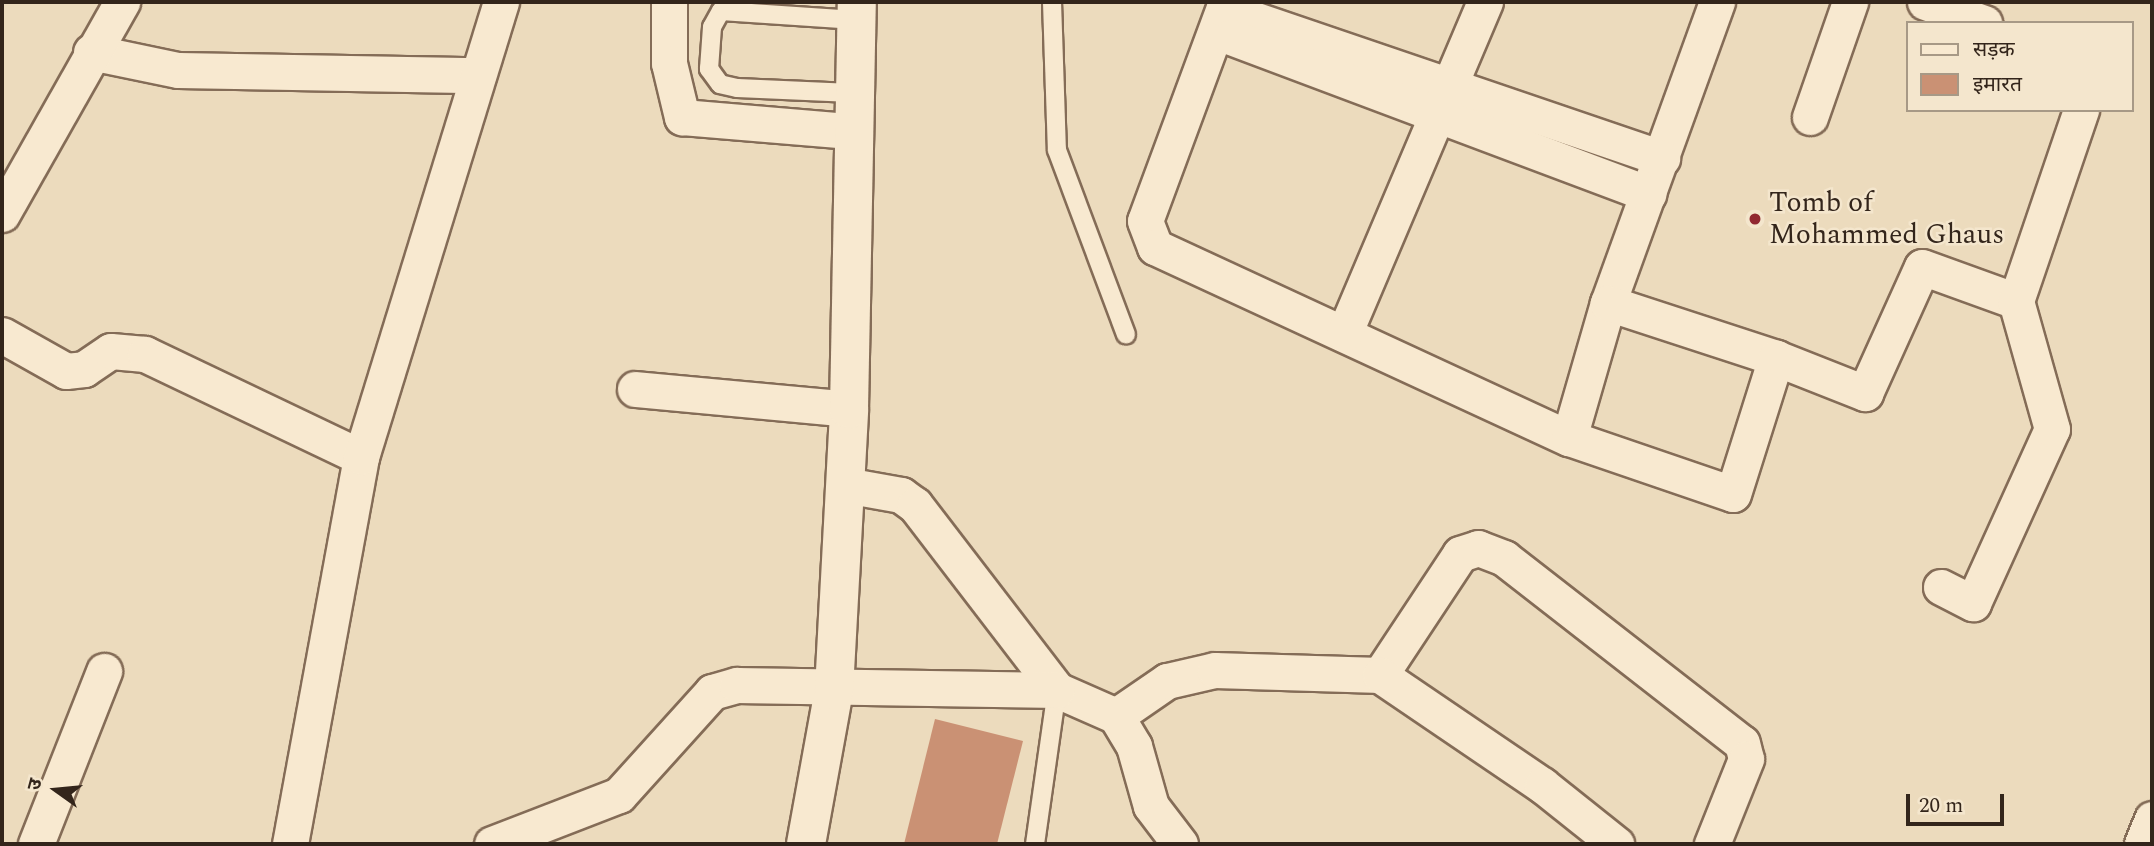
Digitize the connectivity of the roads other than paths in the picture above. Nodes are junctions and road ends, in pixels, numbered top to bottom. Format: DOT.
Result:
graph roads {
  1 [pos="121,2"];
  2 [pos="501,2"];
  3 [pos="670,2"];
  4 [pos="1052,2"];
  5 [pos="1486,2"];
  6 [pos="1717,2"];
  7 [pos="1850,2"];
  8 [pos="1925,2"];
  9 [pos="856,11"];
  10 [pos="1219,11"];
  11 [pos="1978,21"];
  12 [pos="92,52"];
  13 [pos="478,75"];
  14 [pos="852,93"];
  15 [pos="1446,100"];
  16 [pos="2080,112"];
  17 [pos="1810,117"];
  18 [pos="850,131"];
  19 [pos="1662,158"];
  20 [pos="1648,194"];
  21 [pos="2,214"];
  22 [pos="2016,301"];
  23 [pos="1608,303"];
  24 [pos="1344,334"];
  25 [pos="2,335"];
  26 [pos="1126,335"];
  27 [pos="1776,358"];
  28 [pos="635,389"];
  29 [pos="849,409"];
  30 [pos="1569,438"];
  31 [pos="361,457"];
  32 [pos="845,485"];
  33 [pos="1941,587"];
  34 [pos="104,671"];
  35 [pos="1380,676"];
  36 [pos="834,690"];
  37 [pos="1057,690"];
  38 [pos="1116,716"];
  39 [pos="2152,819"];
  40 [pos="36,844"];
  41 [pos="290,844"];
  42 [pos="492,844"];
  43 [pos="806,844"];
  44 [pos="1035,844"];
  45 [pos="1180,844"];
  46 [pos="1616,844"];
  47 [pos="1712,844"];
  48 [pos="2142,844"];
  1 -- 12 [label="street"];
  2 -- 13 [label="street"];
  3 -- 18 [label="street"];
  4 -- 26 [label="lane"];
  5 -- 15 [label="street"];
  6 -- 19 [label="street"];
  7 -- 17 [label="street"];
  8 -- 11 [label="street"];
  9 -- 14 [label="main road"];
  9 -- 14 [label="lane"];
  10 -- 15 [label="street"];
  10 -- 24 [label="street"];
  12 -- 13 [label="street"];
  12 -- 21 [label="street"];
  13 -- 31 [label="street"];
  14 -- 18 [label="main road"];
  15 -- 19 [label="street"];
  15 -- 20 [label="street"];
  15 -- 24 [label="street"];
  16 -- 22 [label="street"];
  18 -- 29 [label="main road"];
  19 -- 20 [label="street"];
  20 -- 23 [label="street"];
  22 -- 27 [label="street"];
  22 -- 33 [label="street"];
  23 -- 27 [label="street"];
  23 -- 30 [label="street"];
  24 -- 30 [label="street"];
  25 -- 31 [label="street"];
  27 -- 30 [label="street"];
  28 -- 29 [label="street"];
  29 -- 32 [label="main road"];
  31 -- 41 [label="street"];
  32 -- 36 [label="main road"];
  32 -- 37 [label="street"];
  34 -- 40 [label="street"];
  35 -- 38 [label="street"];
  35 -- 46 [label="street"];
  35 -- 47 [label="street"];
  36 -- 37 [label="street"];
  36 -- 42 [label="street"];
  36 -- 43 [label="main road"];
  37 -- 38 [label="street"];
  37 -- 44 [label="lane"];
  38 -- 45 [label="street"];
  39 -- 48 [label="street"];
}
